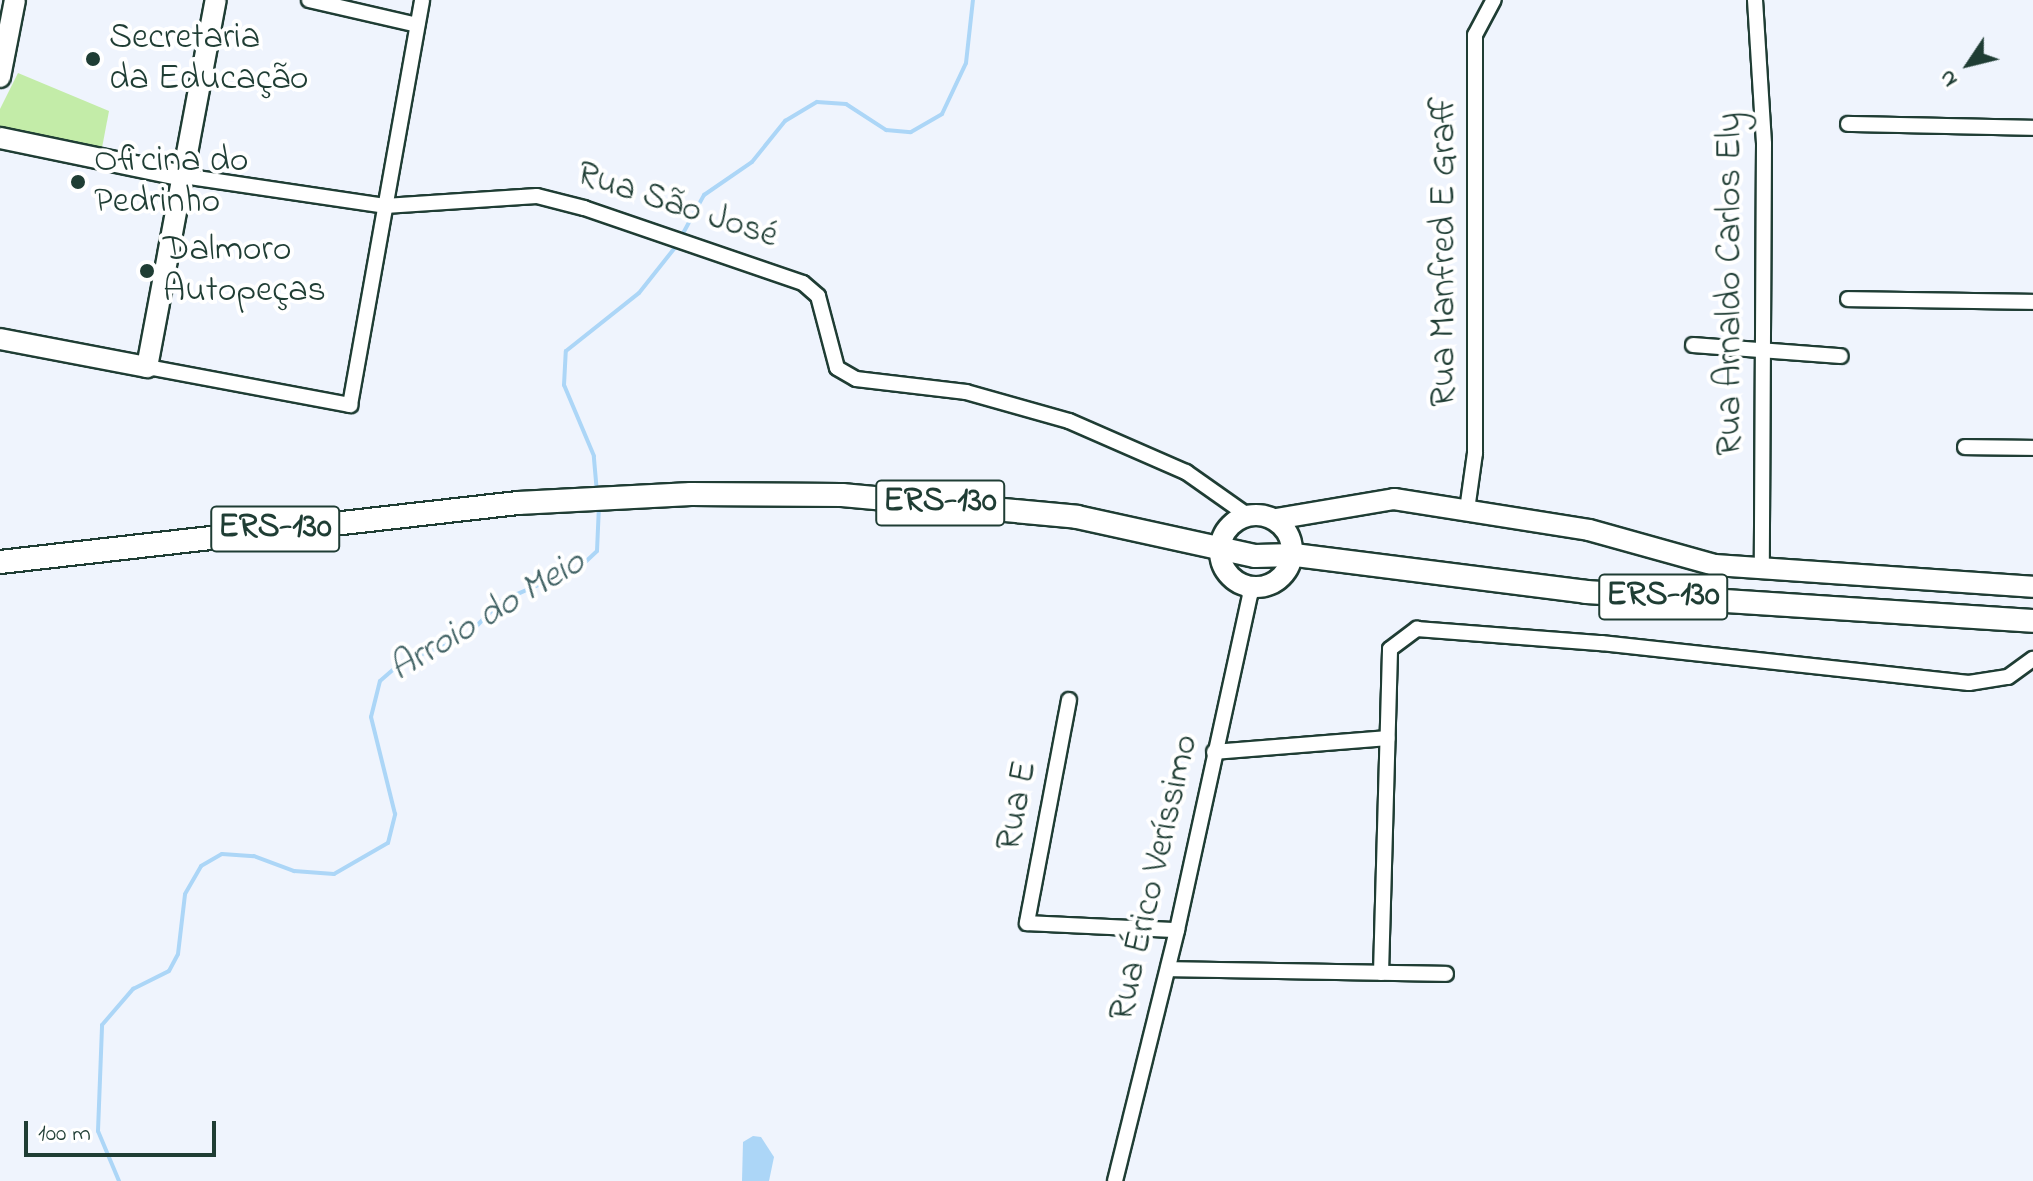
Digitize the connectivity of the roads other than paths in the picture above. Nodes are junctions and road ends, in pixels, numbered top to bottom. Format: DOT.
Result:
graph roads {
  1 [pos="15,0"];
  2 [pos="216,0"];
  3 [pos="309,0"];
  4 [pos="422,0"];
  5 [pos="1494,0"];
  6 [pos="1755,0"];
  7 [pos="417,25"];
  8 [pos="0,77"];
  9 [pos="1848,124"];
  10 [pos="2033,128"];
  11 [pos="0,138"];
  12 [pos="183,176"];
  13 [pos="385,206"];
  14 [pos="1848,299"];
  15 [pos="2033,302"];
  16 [pos="0,339"];
  17 [pos="1693,345"];
  18 [pos="1761,351"];
  19 [pos="1841,356"];
  20 [pos="147,367"];
  21 [pos="1965,447"];
  22 [pos="2033,448"];
  23 [pos="1467,510"];
  24 [pos="1247,515"];
  25 [pos="1276,519"];
  26 [pos="1216,549"];
  27 [pos="1295,555"];
  28 [pos="0,562"];
  29 [pos="1762,569"];
  30 [pos="1247,587"];
  31 [pos="2033,587"];
  32 [pos="2033,621"];
  33 [pos="2033,659"];
  34 [pos="2033,676"];
  35 [pos="2008,677"];
  36 [pos="1069,700"];
  37 [pos="1387,738"];
  38 [pos="1214,752"];
  39 [pos="1177,930"];
  40 [pos="1168,969"];
  41 [pos="1381,973"];
  42 [pos="1446,974"];
  43 [pos="1115,1181"];
  1 -- 8 [label="street"];
  2 -- 12 [label="street"];
  3 -- 7 [label="street"];
  4 -- 7 [label="street"];
  5 -- 23 [label="street, Rua Manfred E Graff"];
  6 -- 18 [label="street, Rua Arnaldo Carlos Ely"];
  7 -- 13 [label="street"];
  9 -- 10 [label="street"];
  11 -- 12 [label="street, Rua São José"];
  12 -- 13 [label="street, Rua São José"];
  12 -- 20 [label="street"];
  13 -- 20 [label="street"];
  13 -- 24 [label="street, Rua São José"];
  14 -- 15 [label="street"];
  16 -- 20 [label="street"];
  17 -- 18 [label="street"];
  18 -- 19 [label="street"];
  18 -- 29 [label="street, Rua Arnaldo Carlos Ely"];
  21 -- 22 [label="street"];
  23 -- 25 [label="street"];
  23 -- 29 [label="street"];
  24 -- 25 [label="street"];
  24 -- 26 [label="street"];
  25 -- 27 [label="street"];
  26 -- 27 [label="main road, ERS-130"];
  26 -- 28 [label="main road, ERS-130"];
  26 -- 30 [label="street"];
  27 -- 30 [label="street"];
  27 -- 32 [label="main road, ERS-130"];
  29 -- 31 [label="street"];
  30 -- 38 [label="street, Rua Érico Veríssimo"];
  33 -- 35 [label="street"];
  34 -- 35 [label="street"];
  35 -- 37 [label="street"];
  36 -- 39 [label="street, Rua E"];
  37 -- 38 [label="street"];
  37 -- 41 [label="street"];
  38 -- 39 [label="street, Rua Érico Veríssimo"];
  39 -- 40 [label="street, Rua Érico Veríssimo"];
  40 -- 41 [label="street"];
  40 -- 43 [label="street, Rua Érico Veríssimo"];
  41 -- 42 [label="street"];
}
